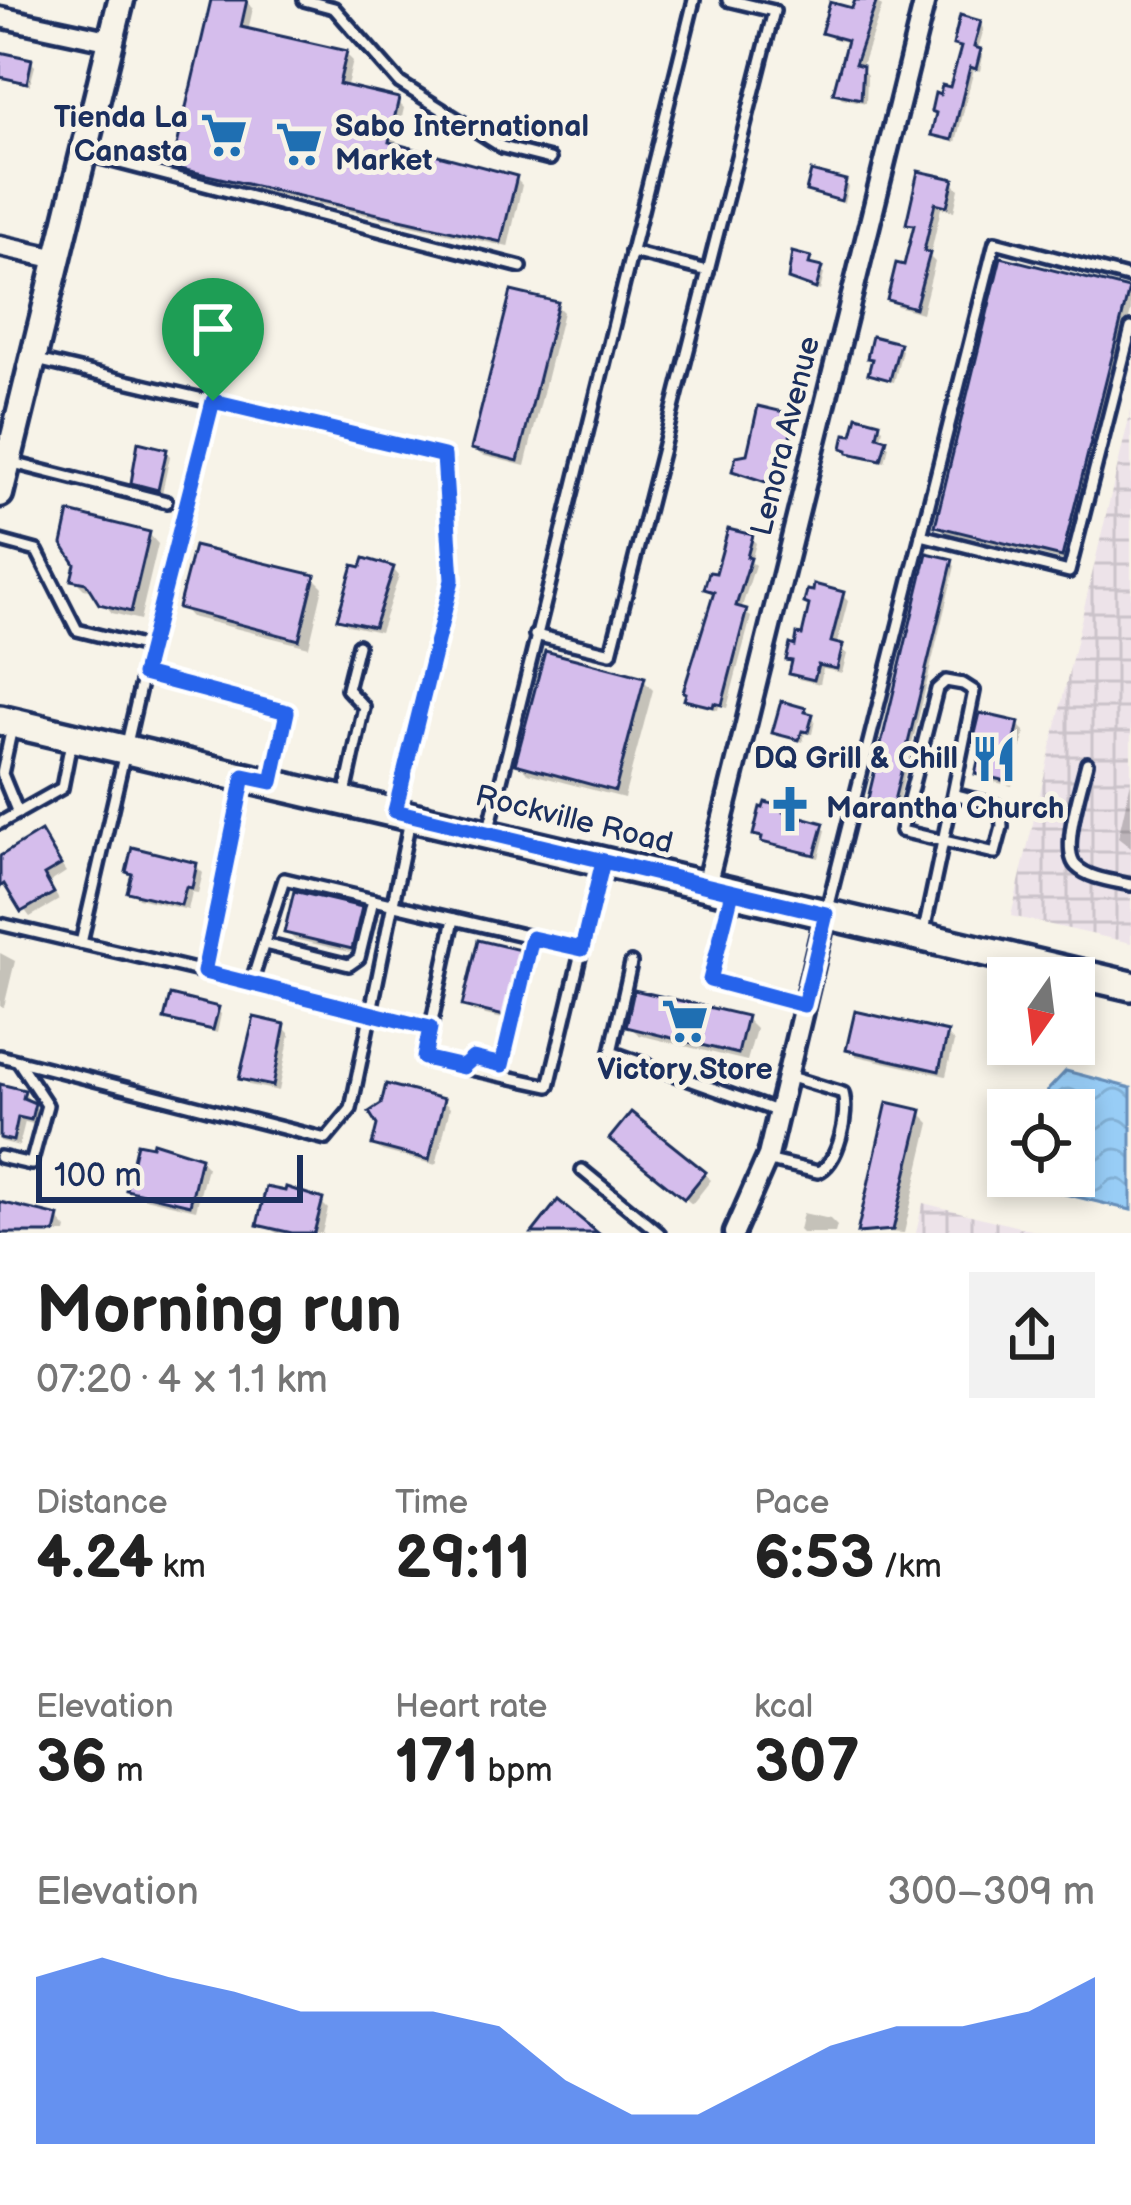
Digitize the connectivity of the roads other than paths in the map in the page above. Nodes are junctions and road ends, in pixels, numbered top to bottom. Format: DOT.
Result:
graph roads {
  1 [pos="121,0"];
  2 [pos="304,0"];
  3 [pos="694,0"];
  4 [pos="728,0"];
  5 [pos="925,0"];
  6 [pos="0,17"];
  7 [pos="112,41"];
  8 [pos="84,154"];
  9 [pos="550,159"];
  10 [pos="0,246"];
  11 [pos="631,252"];
  12 [pos="58,260"];
  13 [pos="521,266"];
  14 [pos="708,271"];
  15 [pos="1131,278"];
  16 [pos="1131,328"];
  17 [pos="33,359"];
  18 [pos="213,401"];
  19 [pos="4,461"];
  20 [pos="0,494"];
  21 [pos="167,502"];
  22 [pos="921,535"];
  23 [pos="0,542"];
  24 [pos="535,635"];
  25 [pos="358,645"];
  26 [pos="150,648"];
  27 [pos="143,674"];
  28 [pos="6,722"];
  29 [pos="72,737"];
  30 [pos="125,748"];
  31 [pos="1088,763"];
  32 [pos="258,779"];
  33 [pos="953,794"];
  34 [pos="344,799"];
  35 [pos="18,813"];
  36 [pos="403,813"];
  37 [pos="0,823"];
  38 [pos="488,833"];
  39 [pos="942,842"];
  40 [pos="603,861"];
  41 [pos="1131,885"];
  42 [pos="719,889"];
  43 [pos="373,900"];
  44 [pos="392,904"];
  45 [pos="826,914"];
  46 [pos="454,919"];
  47 [pos="0,924"];
  48 [pos="922,937"];
  49 [pos="532,938"];
  50 [pos="81,943"];
  51 [pos="264,944"];
  52 [pos="582,949"];
  53 [pos="631,963"];
  54 [pos="204,972"];
  55 [pos="251,984"];
  56 [pos="1131,986"];
  57 [pos="804,1005"];
  58 [pos="371,1013"];
  59 [pos="430,1028"];
  60 [pos="0,1056"];
  61 [pos="18,1061"];
  62 [pos="463,1067"];
  63 [pos="787,1076"];
  64 [pos="778,1112"];
  65 [pos="0,1157"];
  66 [pos="766,1160"];
  67 [pos="582,1170"];
  68 [pos="659,1233"];
  69 [pos="734,1233"];
  1 -- 7 [label="main road"];
  2 -- 9 [label="lane"];
  3 -- 11 [label="lane"];
  4 -- 14 [label="lane"];
  5 -- 42 [label="street, Lenora Avenue"];
  6 -- 7 [label="street"];
  7 -- 8 [label="main road"];
  8 -- 12 [label="main road"];
  8 -- 13 [label="lane"];
  10 -- 12 [label="street"];
  11 -- 14 [label="lane"];
  11 -- 24 [label="lane"];
  12 -- 17 [label="main road"];
  14 -- 24 [label="lane"];
  15 -- 22 [label="lane"];
  16 -- 22 [label="lane"];
  17 -- 18 [label="lane"];
  17 -- 19 [label="main road"];
  18 -- 26 [label="lane"];
  18 -- 36 [label="lane"];
  19 -- 20 [label="main road"];
  19 -- 21 [label="lane"];
  22 -- 45 [label="lane"];
  23 -- 26 [label="lane"];
  24 -- 38 [label="lane"];
  25 -- 34 [label="lane"];
  26 -- 27 [label="lane"];
  27 -- 30 [label="lane"];
  27 -- 32 [label="lane"];
  28 -- 29 [label="main road, Rockville Road"];
  28 -- 35 [label="lane"];
  29 -- 30 [label="main road, Rockville Road"];
  29 -- 35 [label="lane"];
  30 -- 32 [label="main road, Rockville Road"];
  30 -- 50 [label="lane"];
  31 -- 41 [label="lane"];
  32 -- 34 [label="main road, Rockville Road"];
  32 -- 54 [label="lane"];
  33 -- 39 [label="lane"];
  33 -- 39 [label="lane"];
  33 -- 39 [label="lane"];
  34 -- 36 [label="main road, Rockville Road"];
  35 -- 37 [label="lane"];
  36 -- 38 [label="main road, Rockville Road"];
  36 -- 44 [label="lane"];
  38 -- 40 [label="main road, Rockville Road"];
  39 -- 48 [label="lane"];
  40 -- 42 [label="main road, Rockville Road"];
  40 -- 52 [label="lane"];
  42 -- 45 [label="main road, Rockville Road"];
  42 -- 57 [label="lane"];
  43 -- 44 [label="lane"];
  43 -- 51 [label="lane"];
  43 -- 51 [label="lane"];
  44 -- 46 [label="lane"];
  44 -- 58 [label="lane"];
  45 -- 48 [label="main road, Rockville Road"];
  45 -- 57 [label="street"];
  46 -- 49 [label="lane"];
  46 -- 59 [label="lane"];
  47 -- 50 [label="lane"];
  48 -- 56 [label="main road, Rockville Road"];
  49 -- 52 [label="lane"];
  49 -- 62 [label="lane"];
  50 -- 54 [label="lane"];
  51 -- 55 [label="lane"];
  52 -- 62 [label="lane"];
  53 -- 64 [label="lane"];
  54 -- 55 [label="lane"];
  55 -- 58 [label="lane"];
  57 -- 63 [label="street"];
  58 -- 59 [label="lane"];
  58 -- 61 [label="lane"];
  59 -- 62 [label="lane"];
  60 -- 61 [label="lane"];
  61 -- 65 [label="lane"];
  63 -- 64 [label="street"];
  63 -- 66 [label="lane"];
  64 -- 66 [label="street"];
  66 -- 69 [label="street"];
  67 -- 68 [label="lane"];
}
